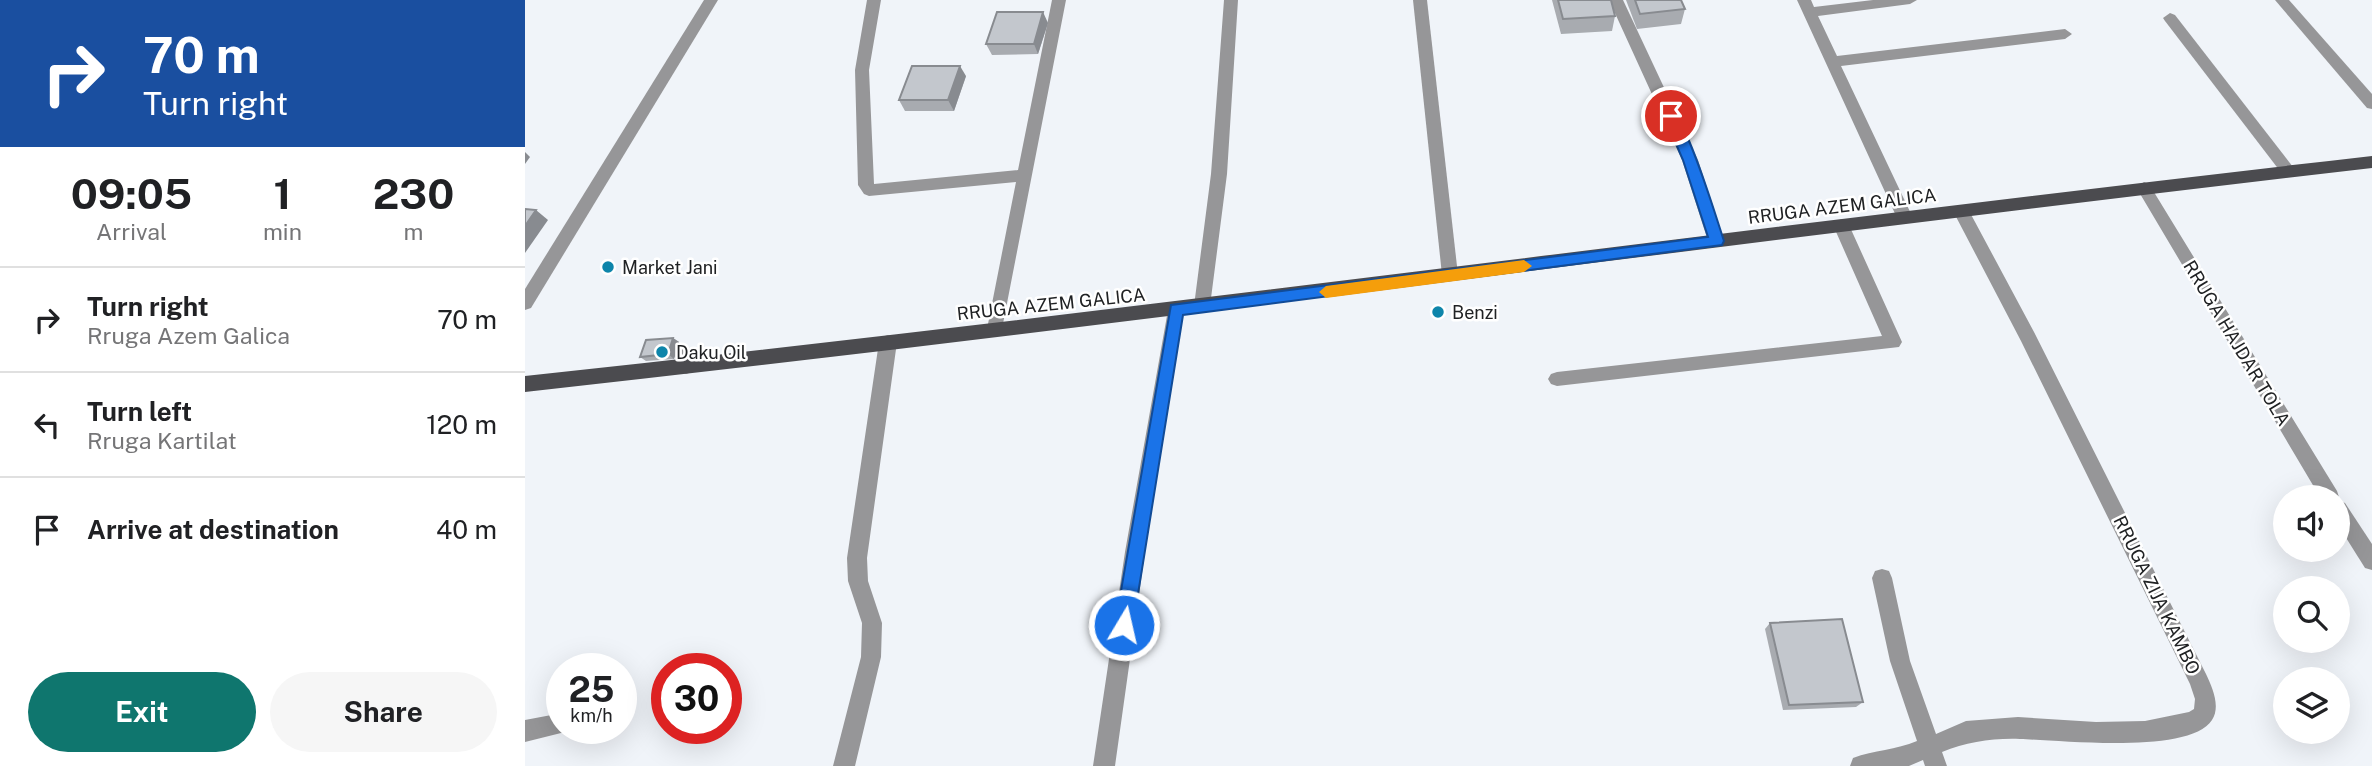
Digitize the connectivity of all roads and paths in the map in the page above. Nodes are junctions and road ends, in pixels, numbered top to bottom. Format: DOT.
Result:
graph roads {
  1 [pos="711,0"];
  2 [pos="874,0"];
  3 [pos="1059,0"];
  4 [pos="1231,0"];
  5 [pos="1420,0"];
  6 [pos="1616,0"];
  7 [pos="1910,0"];
  8 [pos="2282,0"];
  9 [pos="1807,6"];
  10 [pos="2171,18"];
  11 [pos="2065,34"];
  12 [pos="1831,62"];
  13 [pos="2372,104"];
  14 [pos="2372,162"];
  15 [pos="2288,172"];
  16 [pos="1026,175"];
  17 [pos="2144,188"];
  18 [pos="1961,211"];
  19 [pos="1905,218"];
  20 [pos="1841,225"];
  21 [pos="1716,241"];
  22 [pos="1450,275"];
  23 [pos="531,284"];
  24 [pos="525,303"];
  25 [pos="1202,306"];
  26 [pos="1176,310"];
  27 [pos="995,329"];
  28 [pos="888,342"];
  29 [pos="676,350"];
  30 [pos="648,353"];
  31 [pos="686,367"];
  32 [pos="629,373"];
  33 [pos="1557,379"];
  34 [pos="525,384"];
  35 [pos="2323,485"];
  36 [pos="2350,527"];
  37 [pos="2372,561"];
  38 [pos="1882,578"];
  39 [pos="546,727"];
  40 [pos="525,731"];
  41 [pos="1933,756"];
  42 [pos="844,766"];
  43 [pos="1104,766"];
  44 [pos="1861,766"];
  1 -- 23 [label="street"];
  2 -- 16 [label="street"];
  3 -- 16 [label="street"];
  4 -- 25 [label="street"];
  5 -- 22 [label="street"];
  6 -- 21 [label="street"];
  7 -- 9 [label="street"];
  8 -- 13 [label="street"];
  9 -- 12 [label="street"];
  10 -- 15 [label="street"];
  11 -- 12 [label="street"];
  12 -- 19 [label="street"];
  14 -- 15 [label="main road, RRUGA AZEM GALICA"];
  15 -- 17 [label="main road, RRUGA AZEM GALICA"];
  16 -- 27 [label="street"];
  17 -- 18 [label="main road, RRUGA AZEM GALICA"];
  17 -- 35 [label="street, RRUGA HAJDAR TOLA"];
  18 -- 19 [label="main road, RRUGA AZEM GALICA"];
  18 -- 41 [label="street, RRUGA ZIJA KAMBO"];
  19 -- 20 [label="main road, RRUGA AZEM GALICA"];
  20 -- 21 [label="main road, RRUGA AZEM GALICA"];
  20 -- 33 [label="street"];
  21 -- 22 [label="main road, RRUGA AZEM GALICA"];
  22 -- 25 [label="main road, RRUGA AZEM GALICA"];
  23 -- 24 [label="street"];
  25 -- 26 [label="main road, RRUGA AZEM GALICA"];
  26 -- 27 [label="main road, RRUGA AZEM GALICA"];
  26 -- 43 [label="street"];
  27 -- 28 [label="main road, RRUGA AZEM GALICA"];
  28 -- 31 [label="main road, RRUGA AZEM GALICA"];
  28 -- 42 [label="street"];
  29 -- 31 [label="street"];
  30 -- 32 [label="street"];
  31 -- 32 [label="main road, RRUGA AZEM GALICA"];
  32 -- 34 [label="main road, RRUGA AZEM GALICA"];
  36 -- 37 [label="street"];
  38 -- 41 [label="street"];
  39 -- 40 [label="street"];
  41 -- 44 [label="street"];
}
